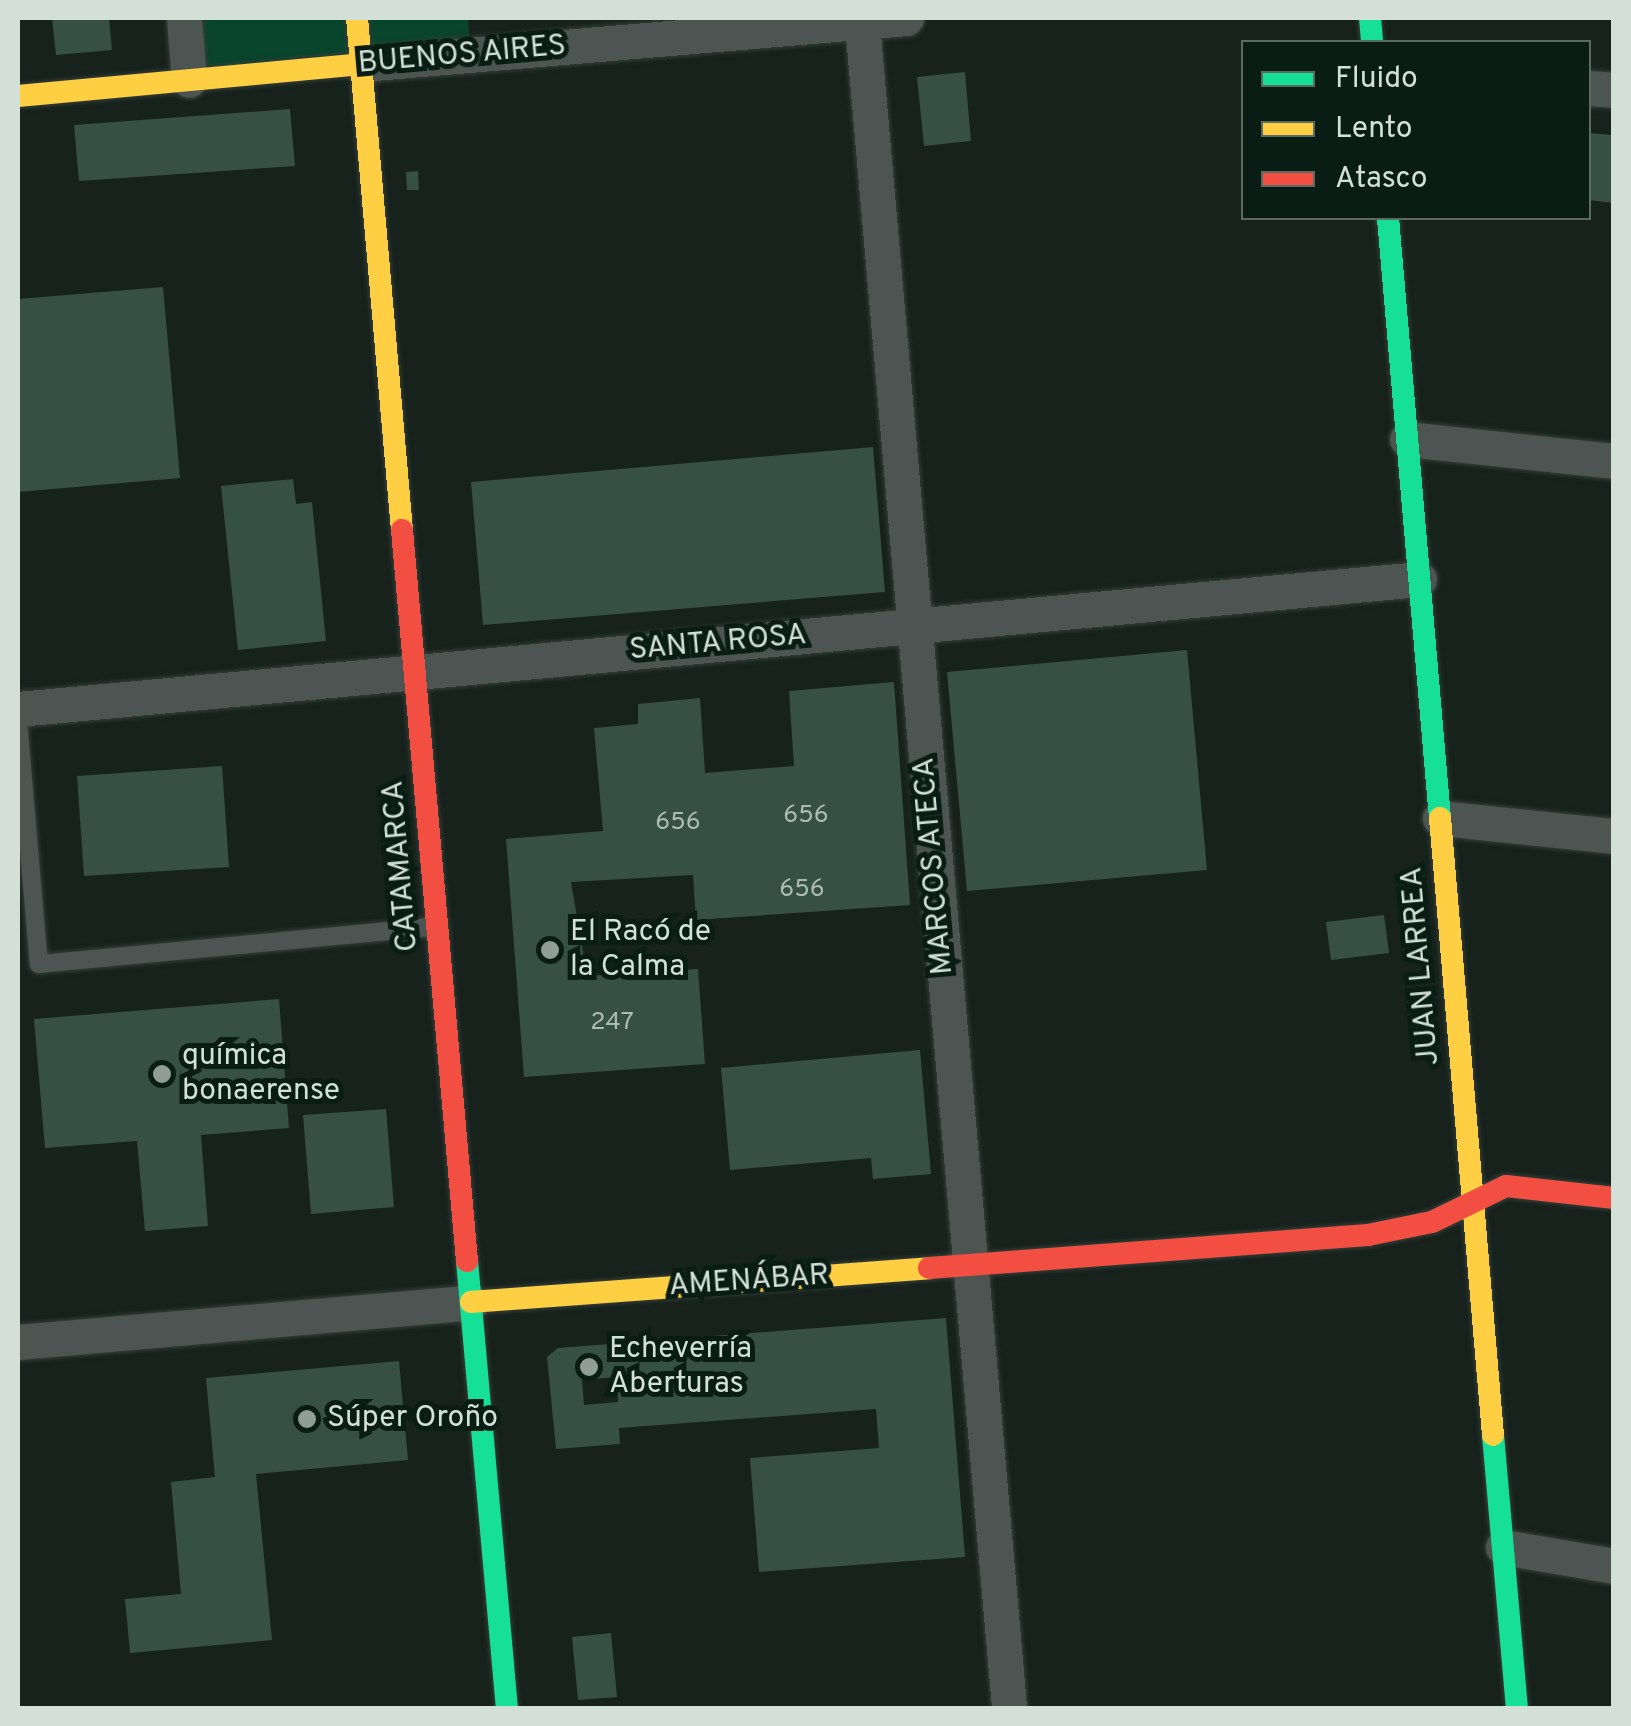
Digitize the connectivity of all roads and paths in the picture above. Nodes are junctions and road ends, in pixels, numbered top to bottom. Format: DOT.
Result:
graph roads {
  1 [pos="184,18"];
  2 [pos="357,18"];
  3 [pos="906,18"];
  4 [pos="862,22"];
  5 [pos="362,64"];
  6 [pos="189,80"];
  7 [pos="18,96"];
  8 [pos="1388,220"];
  9 [pos="1407,439"];
  10 [pos="1614,461"];
  11 [pos="1419,580"];
  12 [pos="914,626"];
  13 [pos="416,672"];
  14 [pos="18,710"];
  15 [pos="18,721"];
  16 [pos="1440,818"];
  17 [pos="1614,836"];
  18 [pos="438,927"];
  19 [pos="1472,1198"];
  20 [pos="1614,1198"];
  21 [pos="971,1265"];
  22 [pos="471,1302"];
  23 [pos="18,1342"];
  24 [pos="1503,1548"];
  25 [pos="1614,1566"];
  26 [pos="507,1708"];
  27 [pos="1009,1708"];
  28 [pos="1517,1708"];
  1 -- 6 [label="street"];
  2 -- 5 [label="street, CATAMARCA"];
  3 -- 4 [label="street, BUENOS AIRES"];
  4 -- 5 [label="street, BUENOS AIRES"];
  4 -- 12 [label="street, MARCOS ATECA"];
  5 -- 6 [label="street, BUENOS AIRES"];
  5 -- 13 [label="street, CATAMARCA"];
  6 -- 7 [label="street, BUENOS AIRES"];
  8 -- 9 [label="street, JUAN LARREA"];
  9 -- 10 [label="street"];
  9 -- 11 [label="street, JUAN LARREA"];
  11 -- 12 [label="street, SANTA ROSA"];
  11 -- 16 [label="street, JUAN LARREA"];
  12 -- 13 [label="street, SANTA ROSA"];
  12 -- 21 [label="street, MARCOS ATECA"];
  13 -- 14 [label="street, SANTA ROSA"];
  13 -- 18 [label="street, CATAMARCA"];
  15 -- 18 [label="lane"];
  16 -- 17 [label="street"];
  16 -- 19 [label="street, JUAN LARREA"];
  18 -- 22 [label="street, CATAMARCA"];
  19 -- 20 [label="street, AMENÁBAR"];
  19 -- 21 [label="street, AMENÁBAR"];
  19 -- 24 [label="street, JUAN LARREA"];
  21 -- 22 [label="street, AMENÁBAR"];
  21 -- 27 [label="street, MARCOS ATECA"];
  22 -- 23 [label="street, AMENÁBAR"];
  22 -- 26 [label="street, CATAMARCA"];
  24 -- 25 [label="street"];
  24 -- 28 [label="street, JUAN LARREA"];
}
